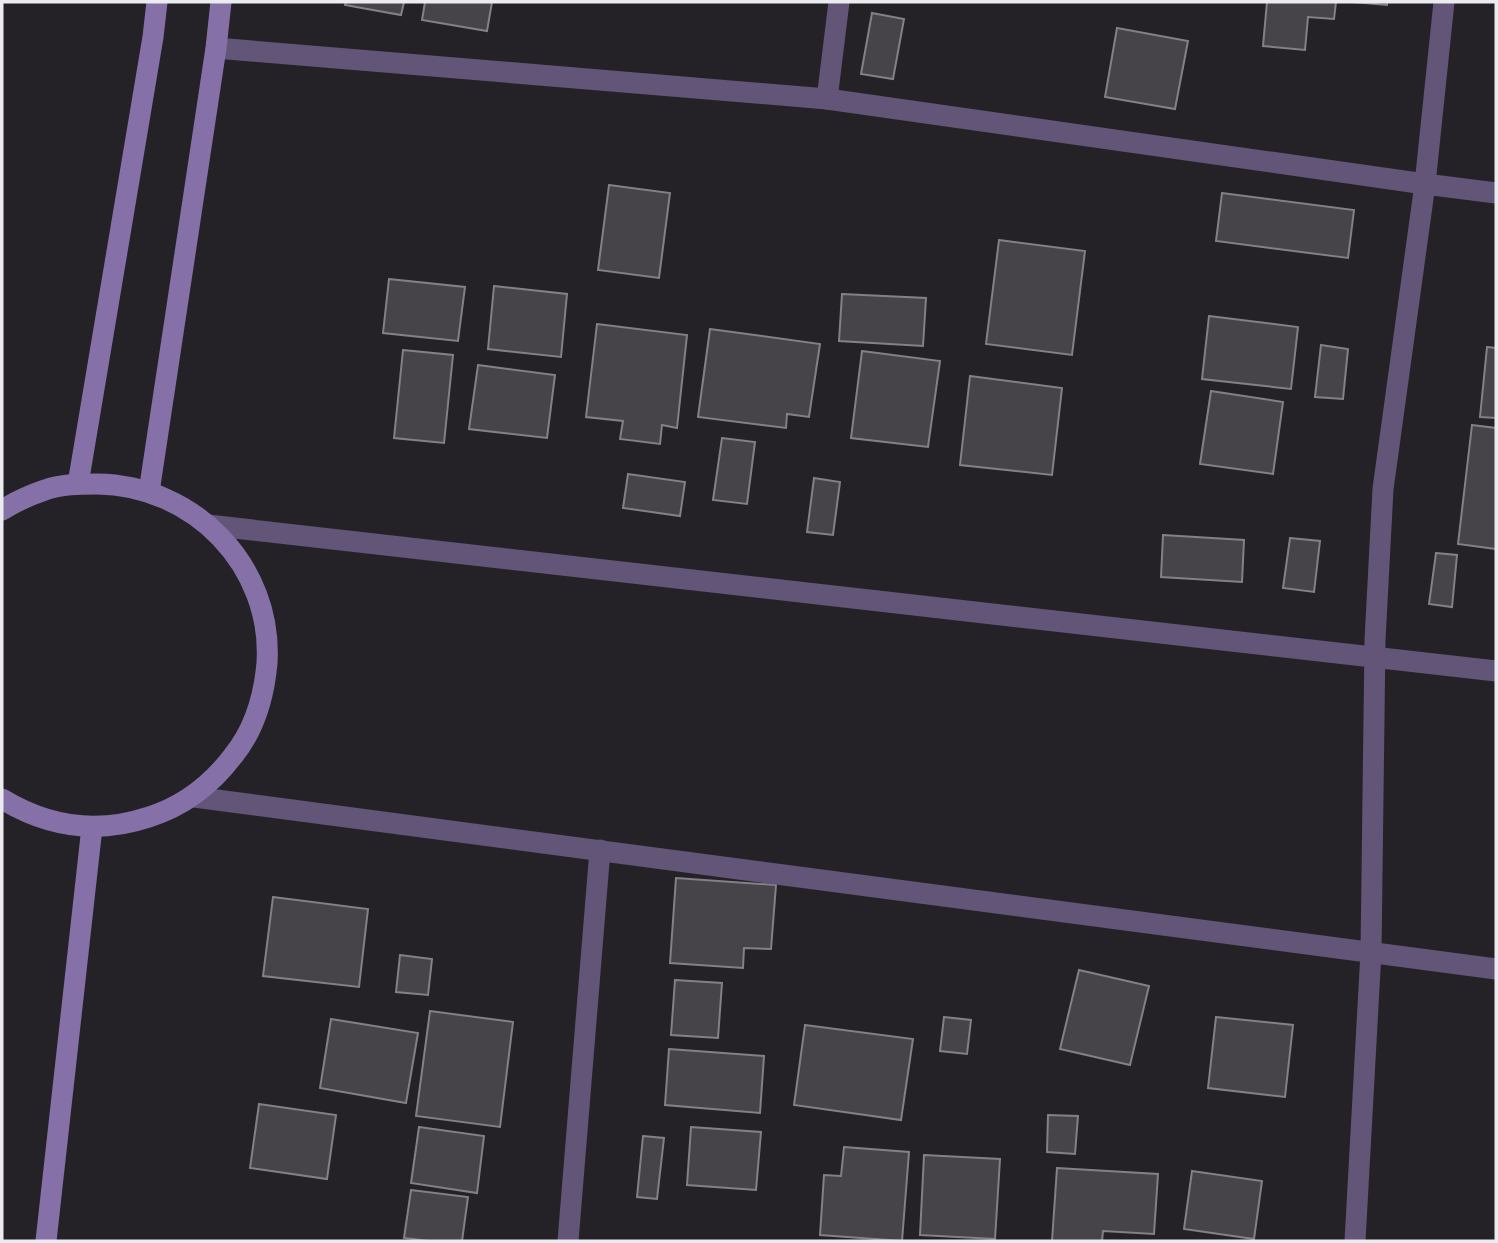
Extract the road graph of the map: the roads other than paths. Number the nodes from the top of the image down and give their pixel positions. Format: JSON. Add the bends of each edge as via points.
{"nodes":[{"id":1,"x":157,"y":2,"type":"edge"},
{"id":2,"x":221,"y":2,"type":"edge"},
{"id":3,"x":839,"y":2,"type":"edge"},
{"id":4,"x":1444,"y":2,"type":"edge"},
{"id":5,"x":216,"y":48,"type":"junction"},
{"id":6,"x":827,"y":99,"type":"junction"},
{"id":7,"x":1425,"y":184,"type":"junction"},
{"id":8,"x":1496,"y":193,"type":"edge"},
{"id":9,"x":78,"y":484,"type":"junction"},
{"id":10,"x":149,"y":492,"type":"junction"},
{"id":11,"x":2,"y":510,"type":"edge"},
{"id":12,"x":208,"y":525,"type":"junction"},
{"id":13,"x":1376,"y":657,"type":"junction"},
{"id":14,"x":1496,"y":671,"type":"edge"},
{"id":15,"x":194,"y":797,"type":"junction"},
{"id":16,"x":2,"y":799,"type":"edge"},
{"id":17,"x":92,"y":827,"type":"junction"},
{"id":18,"x":600,"y":850,"type":"junction"},
{"id":19,"x":1371,"y":953,"type":"junction"},
{"id":20,"x":1496,"y":969,"type":"edge"},
{"id":21,"x":46,"y":1241,"type":"edge"},
{"id":22,"x":568,"y":1241,"type":"edge"},
{"id":23,"x":1355,"y":1241,"type":"edge"}],
"edges":[{"from":1,"to":9,"type":"street"},
{"from":2,"to":5,"type":"street"},
{"from":3,"to":6,"type":"street"},
{"from":4,"to":7,"type":"street"},
{"from":5,"to":6,"type":"street"},
{"from":5,"to":10,"type":"street"},
{"from":6,"to":7,"type":"street"},
{"from":7,"to":8,"type":"street"},
{"from":7,"to":13,"type":"street","via":[[1382,489]]},
{"from":9,"to":10,"type":"street","via":[[114,484]]},
{"from":9,"to":11,"type":"street","via":[[47,489]]},
{"from":10,"to":12,"type":"street","via":[[180,505]]},
{"from":12,"to":13,"type":"street"},
{"from":12,"to":15,"type":"street","via":[[232,550],[250,580],[263,612],[268,647],[257,715],[242,746]]},
{"from":13,"to":14,"type":"street"},
{"from":13,"to":19,"type":"street"},
{"from":15,"to":17,"type":"street","via":[[128,824]]},
{"from":15,"to":18,"type":"street"},
{"from":16,"to":17,"type":"street","via":[[56,822]]},
{"from":17,"to":21,"type":"street"},
{"from":18,"to":19,"type":"street"},
{"from":18,"to":22,"type":"street"},
{"from":19,"to":20,"type":"street"},
{"from":19,"to":23,"type":"street"}]}
